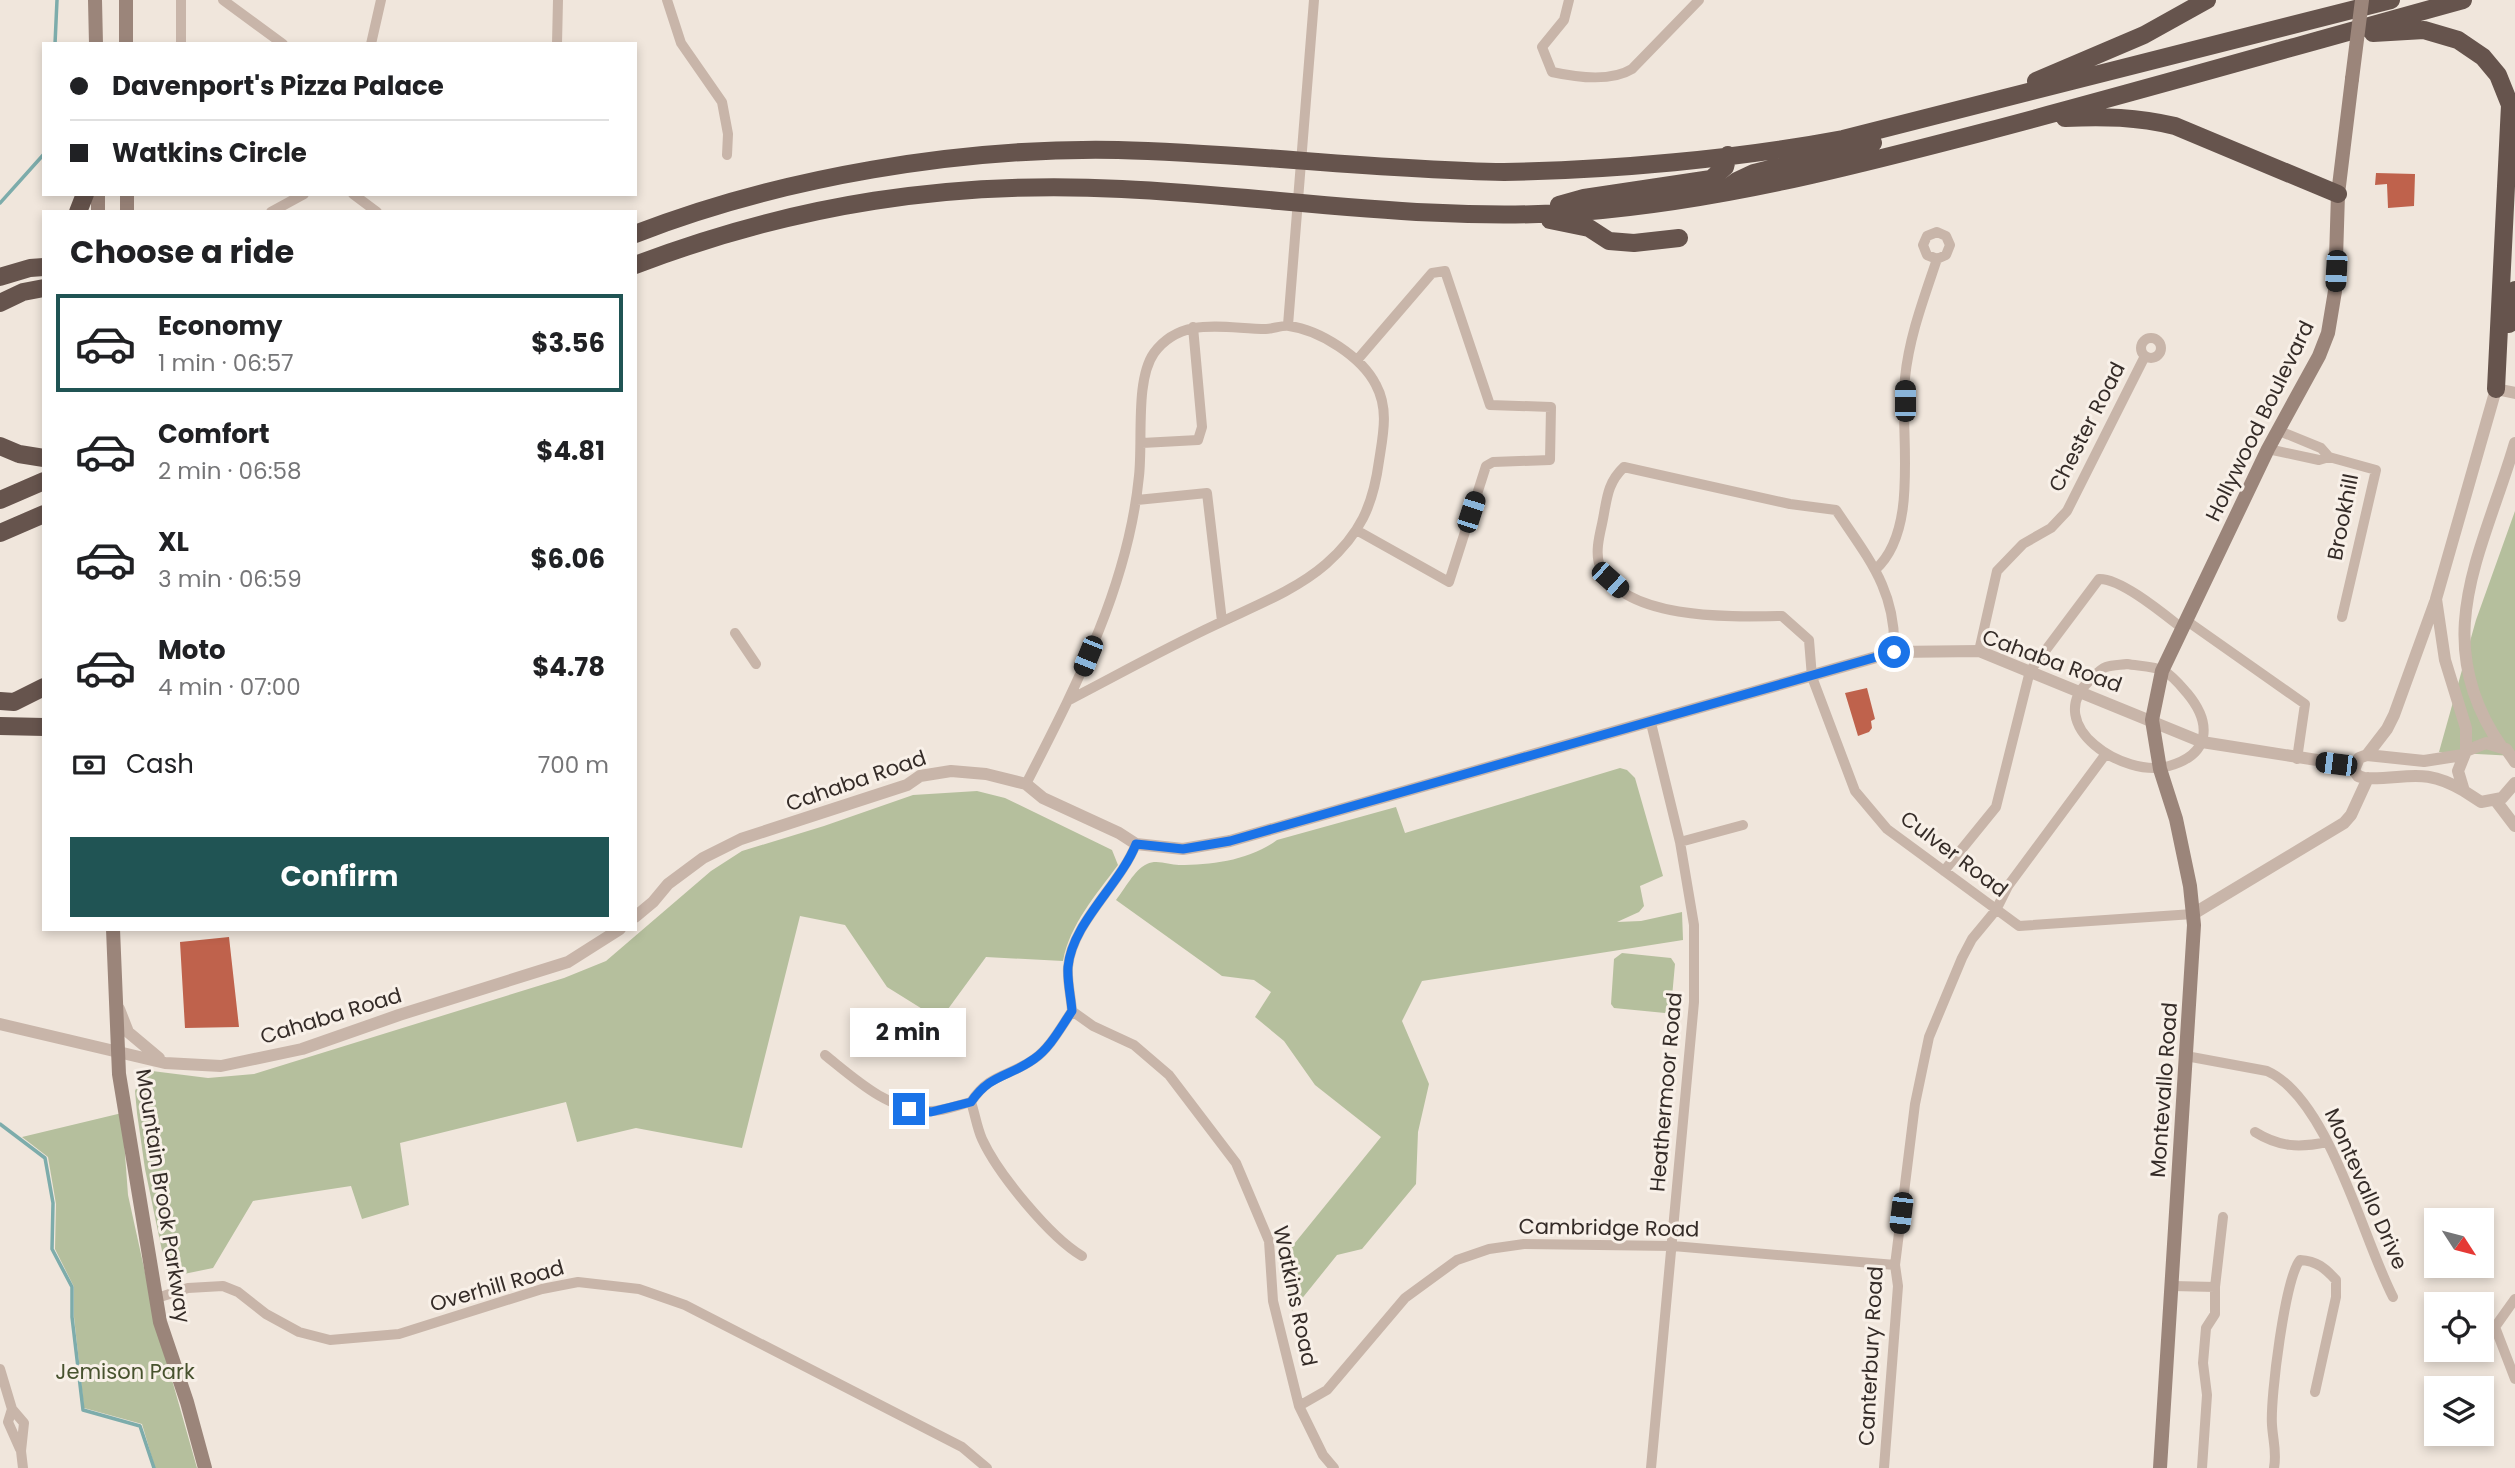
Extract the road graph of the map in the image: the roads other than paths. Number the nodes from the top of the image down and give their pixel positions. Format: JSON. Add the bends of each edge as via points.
{"nodes":[{"id":1,"x":95,"y":0,"type":"edge"},
{"id":2,"x":126,"y":0,"type":"edge"},
{"id":3,"x":181,"y":0,"type":"edge"},
{"id":4,"x":223,"y":0,"type":"edge"},
{"id":5,"x":381,"y":0,"type":"edge"},
{"id":6,"x":558,"y":0,"type":"edge"},
{"id":7,"x":667,"y":0,"type":"edge"},
{"id":8,"x":1314,"y":0,"type":"edge"},
{"id":9,"x":1569,"y":0,"type":"edge"},
{"id":10,"x":1699,"y":0,"type":"edge"},
{"id":11,"x":2207,"y":0,"type":"edge"},
{"id":12,"x":2362,"y":0,"type":"edge"},
{"id":13,"x":2391,"y":0,"type":"edge"},
{"id":14,"x":2463,"y":0,"type":"edge"},
{"id":15,"x":2334,"y":36,"type":"junction"},
{"id":16,"x":96,"y":42,"type":"edge"},
{"id":17,"x":126,"y":42,"type":"edge"},
{"id":18,"x":181,"y":42,"type":"edge"},
{"id":19,"x":280,"y":42,"type":"edge"},
{"id":20,"x":371,"y":42,"type":"edge"},
{"id":21,"x":557,"y":42,"type":"edge"},
{"id":22,"x":1971,"y":107,"type":"junction"},
{"id":23,"x":2030,"y":120,"type":"junction"},
{"id":24,"x":727,"y":155,"type":"dead end"},
{"id":25,"x":1728,"y":155,"type":"junction"},
{"id":26,"x":1302,"y":160,"type":"junction"},
{"id":27,"x":2338,"y":194,"type":"junction"},
{"id":28,"x":1720,"y":195,"type":"junction"},
{"id":29,"x":300,"y":196,"type":"edge"},
{"id":30,"x":356,"y":196,"type":"edge"},
{"id":31,"x":1299,"y":202,"type":"junction"},
{"id":32,"x":275,"y":210,"type":"edge"},
{"id":33,"x":374,"y":210,"type":"edge"},
{"id":34,"x":1526,"y":213,"type":"junction"},
{"id":35,"x":637,"y":233,"type":"edge"},
{"id":36,"x":1679,"y":237,"type":"dead end"},
{"id":37,"x":1937,"y":259,"type":"dead end"},
{"id":38,"x":39,"y":264,"type":"edge"},
{"id":39,"x":637,"y":264,"type":"edge"},
{"id":40,"x":0,"y":277,"type":"edge"},
{"id":41,"x":42,"y":288,"type":"edge"},
{"id":42,"x":2515,"y":289,"type":"edge"},
{"id":43,"x":0,"y":303,"type":"edge"},
{"id":44,"x":1288,"y":325,"type":"junction"},
{"id":45,"x":1193,"y":327,"type":"junction"},
{"id":46,"x":2145,"y":356,"type":"dead end"},
{"id":47,"x":1358,"y":359,"type":"junction"},
{"id":48,"x":2496,"y":389,"type":"junction"},
{"id":49,"x":2515,"y":393,"type":"edge"},
{"id":50,"x":2277,"y":430,"type":"junction"},
{"id":51,"x":1142,"y":443,"type":"junction"},
{"id":52,"x":2515,"y":443,"type":"edge"},
{"id":53,"x":0,"y":446,"type":"edge"},
{"id":54,"x":2268,"y":449,"type":"junction"},
{"id":55,"x":2329,"y":457,"type":"junction"},
{"id":56,"x":42,"y":458,"type":"edge"},
{"id":57,"x":42,"y":482,"type":"edge"},
{"id":58,"x":0,"y":500,"type":"edge"},
{"id":59,"x":1137,"y":500,"type":"junction"},
{"id":60,"x":42,"y":515,"type":"edge"},
{"id":61,"x":1358,"y":531,"type":"junction"},
{"id":62,"x":3,"y":532,"type":"edge"},
{"id":63,"x":1875,"y":570,"type":"junction"},
{"id":64,"x":2436,"y":599,"type":"junction"},
{"id":65,"x":2342,"y":617,"type":"dead end"},
{"id":66,"x":1222,"y":621,"type":"junction"},
{"id":67,"x":2185,"y":625,"type":"junction"},
{"id":68,"x":735,"y":633,"type":"dead end"},
{"id":69,"x":1979,"y":651,"type":"junction"},
{"id":70,"x":1894,"y":652,"type":"junction"},
{"id":71,"x":756,"y":664,"type":"dead end"},
{"id":72,"x":2030,"y":671,"type":"junction"},
{"id":73,"x":2162,"y":671,"type":"junction"},
{"id":74,"x":1812,"y":677,"type":"junction"},
{"id":75,"x":42,"y":688,"type":"edge"},
{"id":76,"x":2080,"y":690,"type":"junction"},
{"id":77,"x":1071,"y":699,"type":"junction"},
{"id":78,"x":7,"y":701,"type":"edge"},
{"id":79,"x":42,"y":702,"type":"edge"},
{"id":80,"x":2152,"y":720,"type":"junction"},
{"id":81,"x":1651,"y":723,"type":"junction"},
{"id":82,"x":0,"y":726,"type":"edge"},
{"id":83,"x":42,"y":727,"type":"edge"},
{"id":84,"x":2202,"y":742,"type":"junction"},
{"id":85,"x":2501,"y":746,"type":"junction"},
{"id":86,"x":2465,"y":753,"type":"junction"},
{"id":87,"x":2367,"y":754,"type":"junction"},
{"id":88,"x":2105,"y":755,"type":"junction"},
{"id":89,"x":2297,"y":759,"type":"junction"},
{"id":90,"x":2515,"y":762,"type":"edge"},
{"id":91,"x":2355,"y":766,"type":"junction"},
{"id":92,"x":2160,"y":769,"type":"junction"},
{"id":93,"x":2368,"y":778,"type":"junction"},
{"id":94,"x":2515,"y":783,"type":"edge"},
{"id":95,"x":1026,"y":784,"type":"junction"},
{"id":96,"x":2463,"y":791,"type":"junction"},
{"id":97,"x":2496,"y":801,"type":"junction"},
{"id":98,"x":1743,"y":825,"type":"dead end"},
{"id":99,"x":2515,"y":826,"type":"edge"},
{"id":100,"x":1680,"y":842,"type":"junction"},
{"id":101,"x":1136,"y":844,"type":"junction"},
{"id":102,"x":1944,"y":871,"type":"junction"},
{"id":103,"x":1996,"y":910,"type":"junction"},
{"id":104,"x":2193,"y":914,"type":"junction"},
{"id":105,"x":637,"y":915,"type":"edge"},
{"id":106,"x":116,"y":931,"type":"edge"},
{"id":107,"x":617,"y":931,"type":"edge"},
{"id":108,"x":117,"y":1006,"type":"junction"},
{"id":109,"x":1072,"y":1011,"type":"junction"},
{"id":110,"x":0,"y":1024,"type":"edge"},
{"id":111,"x":119,"y":1052,"type":"junction"},
{"id":112,"x":825,"y":1055,"type":"dead end"},
{"id":113,"x":2186,"y":1056,"type":"junction"},
{"id":114,"x":165,"y":1063,"type":"junction"},
{"id":115,"x":971,"y":1102,"type":"junction"},
{"id":116,"x":2255,"y":1132,"type":"dead end"},
{"id":117,"x":2327,"y":1142,"type":"junction"},
{"id":118,"x":2223,"y":1217,"type":"dead end"},
{"id":119,"x":1673,"y":1245,"type":"junction"},
{"id":120,"x":1082,"y":1256,"type":"dead end"},
{"id":121,"x":1895,"y":1265,"type":"junction"},
{"id":122,"x":2173,"y":1286,"type":"junction"},
{"id":123,"x":2215,"y":1287,"type":"junction"},
{"id":124,"x":2393,"y":1297,"type":"dead end"},
{"id":125,"x":158,"y":1298,"type":"junction"},
{"id":126,"x":2515,"y":1299,"type":"edge"},
{"id":127,"x":0,"y":1369,"type":"edge"},
{"id":128,"x":2515,"y":1379,"type":"edge"},
{"id":129,"x":2315,"y":1392,"type":"dead end"},
{"id":130,"x":1300,"y":1406,"type":"junction"},
{"id":131,"x":23,"y":1468,"type":"edge"},
{"id":132,"x":205,"y":1468,"type":"edge"},
{"id":133,"x":987,"y":1468,"type":"edge"},
{"id":134,"x":1334,"y":1468,"type":"edge"},
{"id":135,"x":1651,"y":1468,"type":"edge"},
{"id":136,"x":1884,"y":1468,"type":"edge"},
{"id":137,"x":2160,"y":1468,"type":"edge"},
{"id":138,"x":2202,"y":1468,"type":"edge"},
{"id":139,"x":2274,"y":1468,"type":"edge"}],
"edges":[{"from":1,"to":16,"type":"main road"},
{"from":2,"to":17,"type":"main road"},
{"from":3,"to":18,"type":"street"},
{"from":4,"to":19,"type":"street"},
{"from":5,"to":20,"type":"street"},
{"from":6,"to":21,"type":"street"},
{"from":7,"to":24,"type":"street","via":[[681,43],[722,102]]},
{"from":8,"to":26,"type":"street"},
{"from":9,"to":10,"type":"street","via":[[1564,20],[1542,47],[1552,72],[1584,76],[1623,75]]},
{"from":11,"to":22,"type":"highway","via":[[2113,50]]},
{"from":12,"to":27,"type":"main road","name":"Hollywood Boulevard","bridge":true},
{"from":13,"to":22,"type":"highway"},
{"from":14,"to":15,"type":"highway"},
{"from":15,"to":23,"type":"highway"},
{"from":15,"to":48,"type":"highway","via":[[2424,30],[2458,40],[2483,57],[2498,75],[2510,105]]},
{"from":22,"to":25,"type":"highway","via":[[1843,139]]},
{"from":22,"to":28,"type":"highway","via":[[1848,151],[1754,173]]},
{"from":23,"to":27,"type":"highway","via":[[2146,119],[2175,126]]},
{"from":23,"to":28,"type":"highway","via":[[1814,176]]},
{"from":25,"to":26,"type":"highway","via":[[1504,172]]},
{"from":25,"to":34,"type":"highway","via":[[1726,167],[1711,179],[1584,198]]},
{"from":26,"to":31,"type":"street"},
{"from":26,"to":35,"type":"highway","via":[[1117,150],[973,157],[779,189]]},
{"from":27,"to":50,"type":"main road","name":"Hollywood Boulevard","via":[[2335,291],[2328,333]]},
{"from":28,"to":34,"type":"highway","via":[[1629,208]]},
{"from":29,"to":32,"type":"street"},
{"from":30,"to":33,"type":"street"},
{"from":31,"to":34,"type":"highway"},
{"from":31,"to":39,"type":"highway","via":[[1121,189],[977,190],[900,196],[761,223]]},
{"from":31,"to":44,"type":"street"},
{"from":34,"to":36,"type":"highway","via":[[1589,229],[1609,241]]},
{"from":37,"to":63,"type":"street","via":[[1914,326],[1905,379],[1906,466],[1900,521],[1888,559]]},
{"from":38,"to":40,"type":"highway"},
{"from":41,"to":43,"type":"highway"},
{"from":42,"to":48,"type":"highway"},
{"from":44,"to":45,"type":"street","via":[[1268,330]]},
{"from":44,"to":47,"type":"street","via":[[1340,346]]},
{"from":45,"to":51,"type":"street","via":[[1173,335],[1147,364],[1142,383]]},
{"from":45,"to":51,"type":"street","via":[[1202,427],[1198,440]]},
{"from":46,"to":69,"type":"street","name":"Chester Road","via":[[2067,511],[2051,528],[2023,544],[1997,571]]},
{"from":47,"to":61,"type":"street","via":[[1377,386],[1385,419],[1376,486]]},
{"from":47,"to":61,"type":"street","via":[[1432,272],[1445,271],[1490,405],[1551,407],[1550,460],[1486,466],[1449,582]]},
{"from":48,"to":49,"type":"street"},
{"from":48,"to":64,"type":"street"},
{"from":50,"to":54,"type":"main road","name":"Hollywood Boulevard"},
{"from":50,"to":55,"type":"street","name":"Brookhill","via":[[2321,448]]},
{"from":51,"to":59,"type":"street"},
{"from":52,"to":85,"type":"street","via":[[2467,594],[2463,643],[2475,703]]},
{"from":53,"to":56,"type":"highway"},
{"from":54,"to":55,"type":"street","name":"Brookhill","via":[[2319,460]]},
{"from":54,"to":67,"type":"main road","name":"Hollywood Boulevard"},
{"from":55,"to":65,"type":"street","name":"Brookhill","via":[[2376,470]]},
{"from":57,"to":58,"type":"highway"},
{"from":59,"to":66,"type":"street","via":[[1207,494]]},
{"from":59,"to":77,"type":"street","via":[[1123,569]]},
{"from":60,"to":62,"type":"highway"},
{"from":61,"to":66,"type":"street","via":[[1324,566]]},
{"from":63,"to":70,"type":"street","via":[[1889,597]]},
{"from":63,"to":74,"type":"street","name":"Culver Road","via":[[1836,510],[1624,467],[1612,478],[1598,540],[1600,565],[1622,592],[1672,612],[1782,616],[1809,640]]},
{"from":64,"to":86,"type":"street","via":[[2445,660],[2466,728]]},
{"from":64,"to":87,"type":"street","via":[[2394,715]]},
{"from":66,"to":77,"type":"street"},
{"from":67,"to":72,"type":"street","via":[[2102,578]]},
{"from":67,"to":73,"type":"main road","name":"Hollywood Boulevard"},
{"from":67,"to":89,"type":"street","via":[[2305,704]]},
{"from":68,"to":71,"type":"street"},
{"from":69,"to":70,"type":"street","name":"Cahaba Road"},
{"from":69,"to":72,"type":"street","name":"Cahaba Road"},
{"from":70,"to":74,"type":"street","name":"Cahaba Road"},
{"from":72,"to":76,"type":"street","name":"Cahaba Road"},
{"from":72,"to":102,"type":"street","via":[[1996,807]]},
{"from":73,"to":76,"type":"street","via":[[2127,664],[2104,667]]},
{"from":73,"to":80,"type":"main road","name":"Hollywood Boulevard"},
{"from":73,"to":84,"type":"street","via":[[2177,681],[2200,709],[2205,725]]},
{"from":74,"to":81,"type":"street","name":"Cahaba Road"},
{"from":74,"to":102,"type":"street","name":"Culver Road","via":[[1855,791],[1887,829]]},
{"from":75,"to":78,"type":"highway"},
{"from":76,"to":80,"type":"street","name":"Cahaba Road"},
{"from":76,"to":88,"type":"street","via":[[2076,708],[2081,729]]},
{"from":77,"to":95,"type":"street"},
{"from":78,"to":79,"type":"highway"},
{"from":80,"to":84,"type":"street","name":"Cahaba Road"},
{"from":80,"to":92,"type":"main road","name":"Montevallo Road"},
{"from":81,"to":100,"type":"street","name":"Heathermoor Road"},
{"from":81,"to":101,"type":"street","name":"Cahaba Road","via":[[1230,841],[1183,849]]},
{"from":82,"to":83,"type":"highway"},
{"from":84,"to":89,"type":"street","name":"Cahaba Road"},
{"from":84,"to":92,"type":"street","via":[[2182,762]]},
{"from":85,"to":86,"type":"street","via":[[2486,743]]},
{"from":85,"to":90,"type":"street"},
{"from":86,"to":87,"type":"street","via":[[2424,761]]},
{"from":86,"to":96,"type":"street","via":[[2458,771]]},
{"from":87,"to":91,"type":"street"},
{"from":88,"to":92,"type":"street"},
{"from":88,"to":103,"type":"street","name":"Canterbury Road","via":[[2008,886]]},
{"from":89,"to":91,"type":"street","name":"Cahaba Road"},
{"from":91,"to":93,"type":"street","via":[[2358,776]]},
{"from":92,"to":104,"type":"main road","name":"Montevallo Road","via":[[2179,833]]},
{"from":93,"to":96,"type":"street","via":[[2438,777]]},
{"from":93,"to":104,"type":"street","name":"Culver Road","via":[[2344,823]]},
{"from":94,"to":97,"type":"street"},
{"from":95,"to":101,"type":"street","name":"Cahaba Road","via":[[1043,798]]},
{"from":95,"to":105,"type":"street","name":"Cahaba Road","via":[[951,771],[919,776],[907,785],[741,839],[703,858]]},
{"from":96,"to":97,"type":"street","via":[[2482,802]]},
{"from":97,"to":99,"type":"street"},
{"from":98,"to":100,"type":"street"},
{"from":100,"to":119,"type":"street","name":"Heathermoor Road","via":[[1694,925],[1694,1002]]},
{"from":101,"to":109,"type":"street","via":[[1130,860],[1079,933],[1068,967]]},
{"from":102,"to":103,"type":"street","name":"Culver Road"},
{"from":103,"to":104,"type":"street","name":"Culver Road","via":[[2018,926]]},
{"from":103,"to":121,"type":"street","name":"Canterbury Road","via":[[1972,939],[1929,1037],[1915,1104]]},
{"from":104,"to":113,"type":"main road","name":"Montevallo Road"},
{"from":106,"to":108,"type":"main road","name":"Mountain Brook Parkway"},
{"from":107,"to":114,"type":"street","name":"Cahaba Road","via":[[568,962],[302,1049],[222,1066]]},
{"from":108,"to":111,"type":"main road","name":"Mountain Brook Parkway"},
{"from":108,"to":114,"type":"street","via":[[128,1032]]},
{"from":109,"to":115,"type":"street","via":[[1039,1055],[982,1085]]},
{"from":109,"to":130,"type":"street","name":"Watkins Road","via":[[1093,1027],[1134,1045],[1170,1075],[1236,1163],[1269,1241],[1273,1301]]},
{"from":110,"to":111,"type":"street","name":"Cahaba Road"},
{"from":111,"to":114,"type":"street","name":"Cahaba Road"},
{"from":111,"to":125,"type":"main road","name":"Mountain Brook Parkway"},
{"from":112,"to":115,"type":"street","via":[[871,1091],[909,1109],[931,1112]]},
{"from":113,"to":117,"type":"street","name":"Montevallo Drive","via":[[2280,1077],[2309,1109]]},
{"from":113,"to":122,"type":"main road","name":"Montevallo Road"},
{"from":115,"to":120,"type":"street","via":[[982,1139],[1007,1179],[1065,1245]]},
{"from":116,"to":117,"type":"street","via":[[2284,1145]]},
{"from":117,"to":124,"type":"street","name":"Montevallo Drive"},
{"from":118,"to":123,"type":"street"},
{"from":119,"to":121,"type":"street","name":"Cambridge Road"},
{"from":119,"to":130,"type":"street","name":"Cambridge Road","via":[[1524,1244],[1457,1260],[1405,1298],[1327,1390]]},
{"from":119,"to":135,"type":"street","name":"Heathermoor Road"},
{"from":121,"to":136,"type":"street","name":"Canterbury Road","via":[[1898,1286]]},
{"from":122,"to":123,"type":"street"},
{"from":122,"to":137,"type":"main road","name":"Montevallo Road"},
{"from":123,"to":138,"type":"street","via":[[2215,1314],[2206,1328],[2203,1363],[2207,1395]]},
{"from":125,"to":132,"type":"main road","name":"Mountain Brook Parkway","via":[[160,1322]]},
{"from":125,"to":133,"type":"street","name":"Overhill Road","via":[[188,1288],[223,1286],[299,1332],[330,1340],[399,1334],[578,1282],[639,1289],[685,1305],[962,1447]]},
{"from":126,"to":128,"type":"street","via":[[2495,1327]]},
{"from":127,"to":131,"type":"street","via":[[12,1409],[24,1423]]},
{"from":129,"to":139,"type":"street","via":[[2336,1280],[2325,1267],[2300,1259],[2286,1304],[2275,1382]]},
{"from":130,"to":134,"type":"street","name":"Watkins Road"}]}
